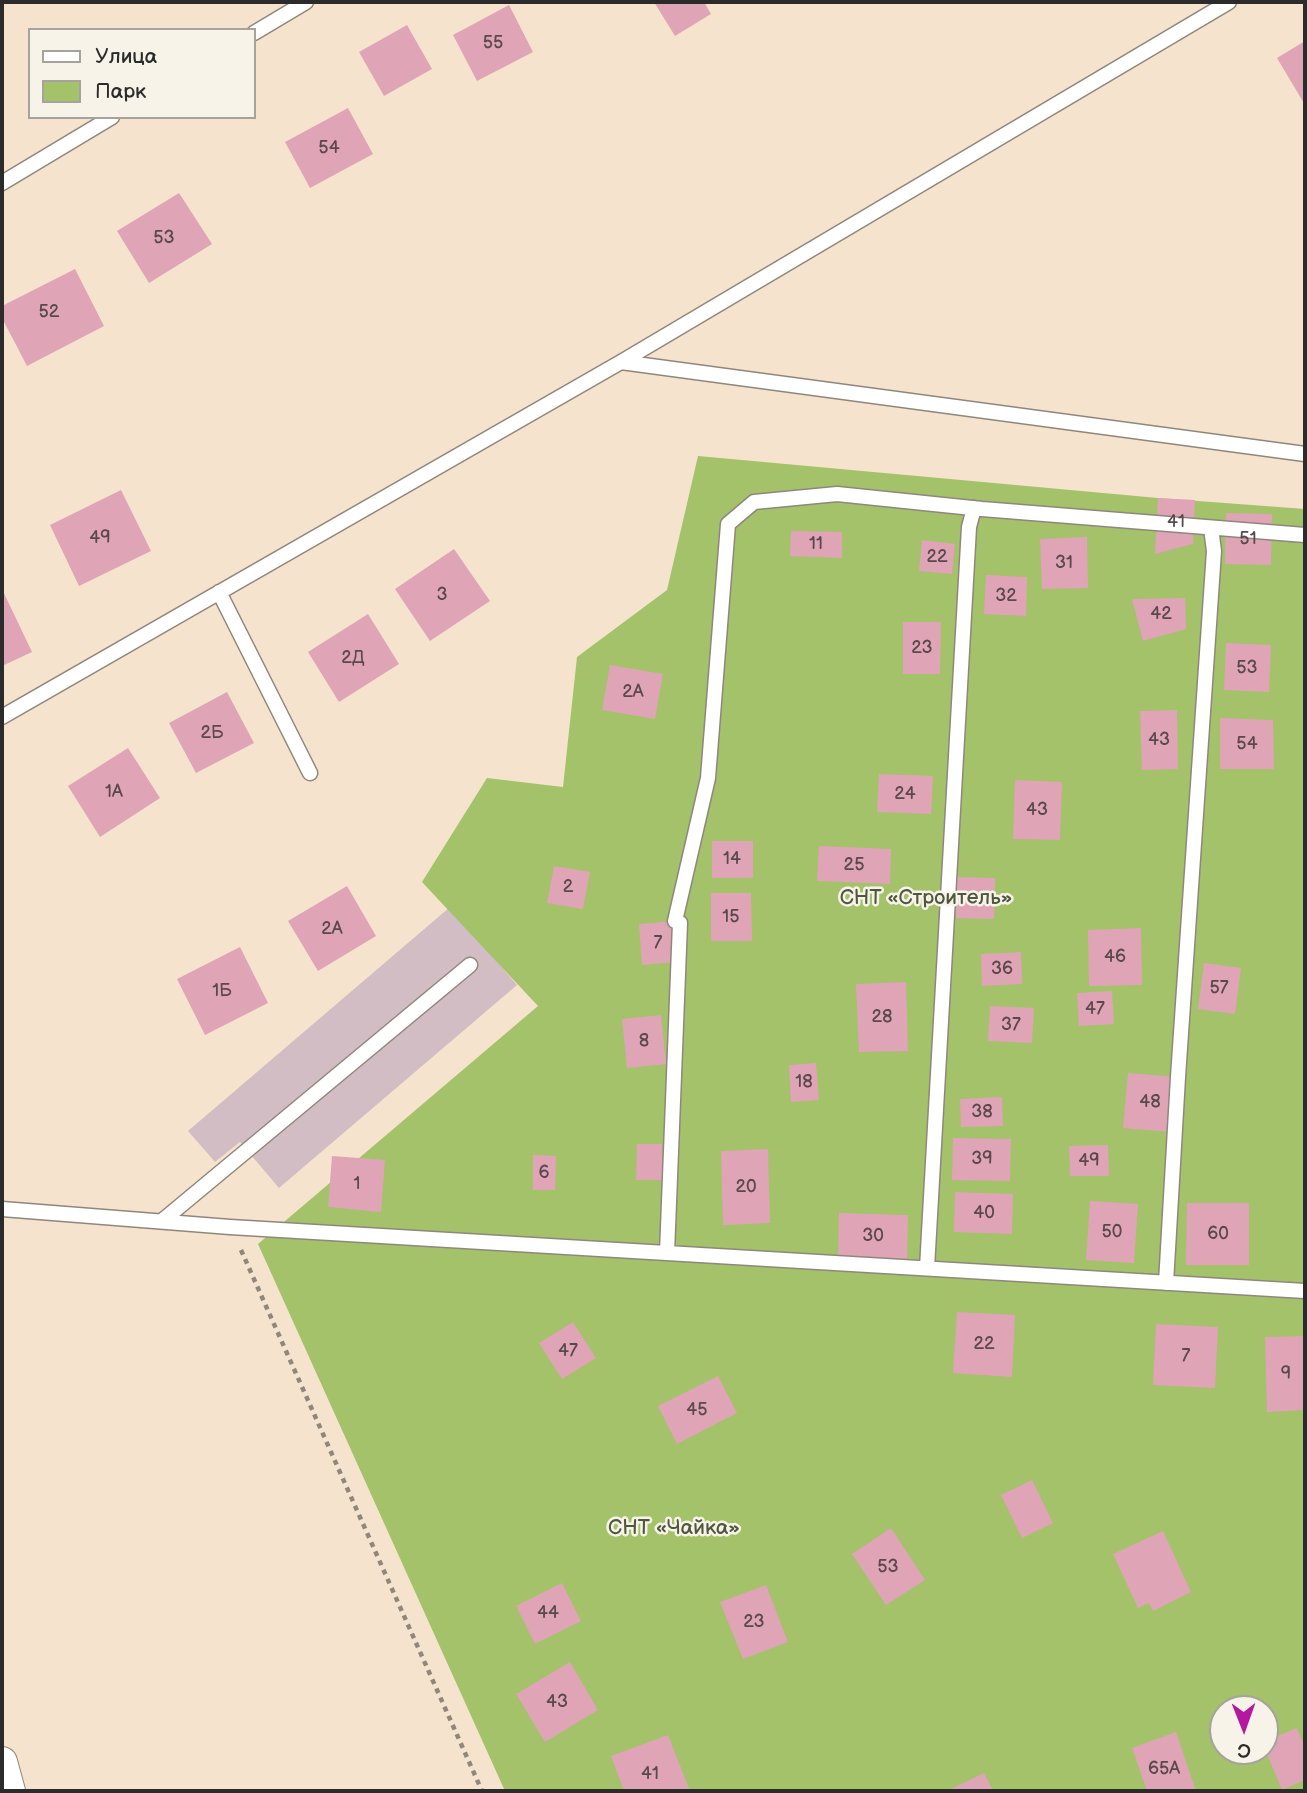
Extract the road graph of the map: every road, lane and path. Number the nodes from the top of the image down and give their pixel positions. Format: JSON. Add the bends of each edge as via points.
{"nodes":[{"id":1,"x":306,"y":2,"type":"edge"},
{"id":2,"x":1229,"y":2,"type":"edge"},
{"id":3,"x":256,"y":32,"type":"edge"},
{"id":4,"x":109,"y":119,"type":"edge"},
{"id":5,"x":2,"y":183,"type":"edge"},
{"id":6,"x":621,"y":362,"type":"junction"},
{"id":7,"x":1305,"y":454,"type":"edge"},
{"id":8,"x":974,"y":508,"type":"junction"},
{"id":9,"x":1211,"y":528,"type":"junction"},
{"id":10,"x":1305,"y":536,"type":"edge"},
{"id":11,"x":219,"y":592,"type":"junction"},
{"id":12,"x":2,"y":717,"type":"edge"},
{"id":13,"x":310,"y":773,"type":"dead end"},
{"id":14,"x":470,"y":965,"type":"dead end"},
{"id":15,"x":2,"y":1209,"type":"edge"},
{"id":16,"x":162,"y":1222,"type":"junction"},
{"id":17,"x":230,"y":1227,"type":"junction"},
{"id":18,"x":667,"y":1253,"type":"junction"},
{"id":19,"x":927,"y":1268,"type":"junction"},
{"id":20,"x":1166,"y":1283,"type":"junction"},
{"id":21,"x":1305,"y":1291,"type":"edge"},
{"id":22,"x":2,"y":1762,"type":"edge"},
{"id":23,"x":10,"y":1791,"type":"edge"},
{"id":24,"x":482,"y":1791,"type":"edge"}],
"edges":[{"from":1,"to":3,"type":"lane"},
{"from":2,"to":6,"type":"lane"},
{"from":4,"to":5,"type":"lane"},
{"from":6,"to":7,"type":"lane"},
{"from":6,"to":11,"type":"lane"},
{"from":8,"to":9,"type":"lane"},
{"from":8,"to":18,"type":"lane","via":[[837,494],[754,502],[728,524],[708,778],[675,921],[680,922]]},
{"from":8,"to":19,"type":"lane","via":[[969,527]]},
{"from":9,"to":10,"type":"lane"},
{"from":9,"to":20,"type":"lane","via":[[1214,551]]},
{"from":11,"to":12,"type":"lane"},
{"from":11,"to":13,"type":"lane"},
{"from":14,"to":16,"type":"lane"},
{"from":15,"to":16,"type":"lane"},
{"from":16,"to":17,"type":"lane"},
{"from":17,"to":18,"type":"lane"},
{"from":17,"to":24,"type":"path"},
{"from":18,"to":19,"type":"lane"},
{"from":19,"to":20,"type":"lane"},
{"from":20,"to":21,"type":"lane"},
{"from":22,"to":23,"type":"street"}]}
